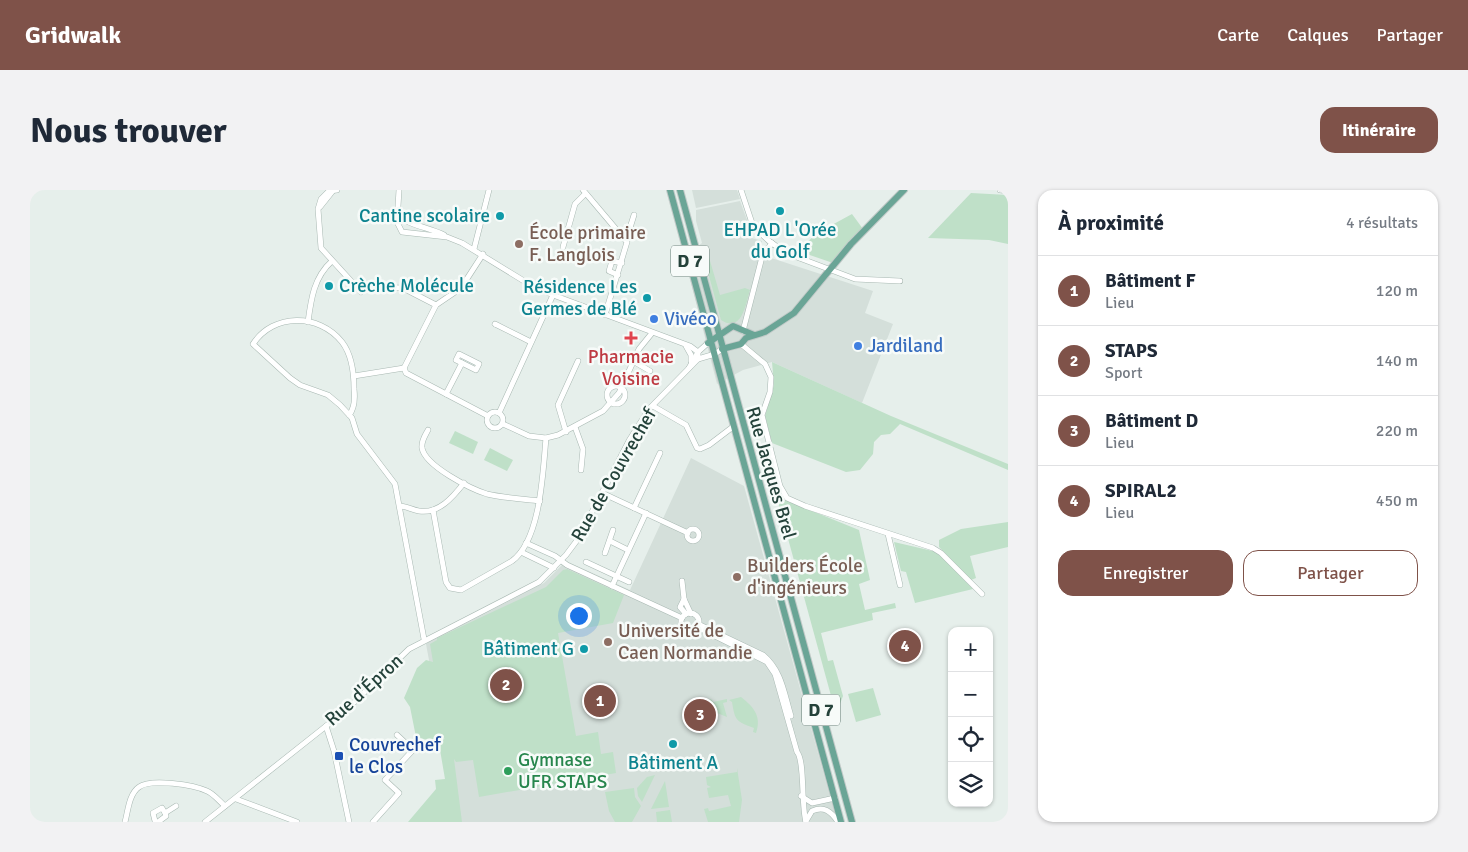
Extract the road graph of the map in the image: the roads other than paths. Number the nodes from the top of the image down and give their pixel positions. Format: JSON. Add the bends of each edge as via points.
{"nodes":[{"id":1,"x":334,"y":190,"type":"edge"},
{"id":2,"x":392,"y":190,"type":"edge"},
{"id":3,"x":399,"y":190,"type":"edge"},
{"id":4,"x":489,"y":190,"type":"edge"},
{"id":5,"x":670,"y":190,"type":"edge"},
{"id":6,"x":680,"y":190,"type":"edge"},
{"id":7,"x":741,"y":190,"type":"edge"},
{"id":8,"x":904,"y":190,"type":"edge"},
{"id":9,"x":1000,"y":190,"type":"edge"},
{"id":10,"x":1008,"y":190,"type":"edge"},
{"id":11,"x":584,"y":192,"type":"edge"},
{"id":12,"x":397,"y":214,"type":"junction"},
{"id":13,"x":634,"y":215,"type":"dead end"},
{"id":14,"x":404,"y":221,"type":"junction"},
{"id":15,"x":398,"y":228,"type":"junction"},
{"id":16,"x":624,"y":236,"type":"junction"},
{"id":17,"x":447,"y":237,"type":"junction"},
{"id":18,"x":772,"y":243,"type":"junction"},
{"id":19,"x":563,"y":248,"type":"dead end"},
{"id":20,"x":474,"y":249,"type":"junction"},
{"id":21,"x":483,"y":254,"type":"junction"},
{"id":22,"x":332,"y":261,"type":"junction"},
{"id":23,"x":622,"y":263,"type":"junction"},
{"id":24,"x":829,"y":270,"type":"junction"},
{"id":25,"x":618,"y":275,"type":"junction"},
{"id":26,"x":900,"y":281,"type":"dead end"},
{"id":27,"x":373,"y":287,"type":"dead end"},
{"id":28,"x":361,"y":292,"type":"dead end"},
{"id":29,"x":553,"y":295,"type":"junction"},
{"id":30,"x":436,"y":305,"type":"junction"},
{"id":31,"x":605,"y":315,"type":"junction"},
{"id":32,"x":745,"y":318,"type":"junction"},
{"id":33,"x":308,"y":322,"type":"junction"},
{"id":34,"x":495,"y":324,"type":"dead end"},
{"id":35,"x":716,"y":325,"type":"junction"},
{"id":36,"x":731,"y":327,"type":"junction"},
{"id":37,"x":743,"y":331,"type":"junction"},
{"id":38,"x":652,"y":333,"type":"junction"},
{"id":39,"x":754,"y":335,"type":"junction"},
{"id":40,"x":719,"y":336,"type":"junction"},
{"id":41,"x":531,"y":342,"type":"junction"},
{"id":42,"x":742,"y":342,"type":"junction"},
{"id":43,"x":711,"y":343,"type":"junction"},
{"id":44,"x":686,"y":346,"type":"junction"},
{"id":45,"x":722,"y":349,"type":"junction"},
{"id":46,"x":698,"y":352,"type":"junction"},
{"id":47,"x":715,"y":354,"type":"junction"},
{"id":48,"x":698,"y":359,"type":"junction"},
{"id":49,"x":578,"y":361,"type":"dead end"},
{"id":50,"x":633,"y":361,"type":"junction"},
{"id":51,"x":691,"y":361,"type":"junction"},
{"id":52,"x":462,"y":363,"type":"dead end"},
{"id":53,"x":404,"y":368,"type":"junction"},
{"id":54,"x":689,"y":368,"type":"junction"},
{"id":55,"x":650,"y":371,"type":"dead end"},
{"id":56,"x":354,"y":376,"type":"junction"},
{"id":57,"x":621,"y":388,"type":"junction"},
{"id":58,"x":446,"y":394,"type":"junction"},
{"id":59,"x":612,"y":402,"type":"junction"},
{"id":60,"x":653,"y":406,"type":"junction"},
{"id":61,"x":499,"y":412,"type":"junction"},
{"id":62,"x":349,"y":415,"type":"junction"},
{"id":63,"x":488,"y":416,"type":"junction"},
{"id":64,"x":503,"y":424,"type":"junction"},
{"id":65,"x":732,"y":426,"type":"junction"},
{"id":66,"x":575,"y":427,"type":"junction"},
{"id":67,"x":428,"y":430,"type":"dead end"},
{"id":68,"x":566,"y":432,"type":"junction"},
{"id":69,"x":546,"y":438,"type":"junction"},
{"id":70,"x":660,"y":453,"type":"dead end"},
{"id":71,"x":582,"y":470,"type":"dead end"},
{"id":72,"x":464,"y":483,"type":"junction"},
{"id":73,"x":602,"y":493,"type":"junction"},
{"id":74,"x":540,"y":501,"type":"junction"},
{"id":75,"x":400,"y":506,"type":"junction"},
{"id":76,"x":634,"y":508,"type":"junction"},
{"id":77,"x":433,"y":510,"type":"junction"},
{"id":78,"x":646,"y":513,"type":"junction"},
{"id":79,"x":613,"y":530,"type":"dead end"},
{"id":80,"x":688,"y":533,"type":"dead end"},
{"id":81,"x":888,"y":534,"type":"junction"},
{"id":82,"x":610,"y":541,"type":"junction"},
{"id":83,"x":526,"y":542,"type":"junction"},
{"id":84,"x":628,"y":550,"type":"junction"},
{"id":85,"x":521,"y":552,"type":"junction"},
{"id":86,"x":605,"y":553,"type":"dead end"},
{"id":87,"x":562,"y":560,"type":"junction"},
{"id":88,"x":586,"y":562,"type":"dead end"},
{"id":89,"x":554,"y":568,"type":"junction"},
{"id":90,"x":616,"y":576,"type":"junction"},
{"id":91,"x":682,"y":581,"type":"dead end"},
{"id":92,"x":539,"y":582,"type":"joint"},
{"id":93,"x":629,"y":582,"type":"dead end"},
{"id":94,"x":900,"y":585,"type":"dead end"},
{"id":95,"x":612,"y":586,"type":"junction"},
{"id":96,"x":982,"y":594,"type":"dead end"},
{"id":97,"x":684,"y":599,"type":"junction"},
{"id":98,"x":686,"y":616,"type":"junction"},
{"id":99,"x":697,"y":626,"type":"junction"},
{"id":100,"x":424,"y":639,"type":"junction"},
{"id":101,"x":326,"y":726,"type":"junction"},
{"id":102,"x":397,"y":735,"type":"dead end"},
{"id":103,"x":801,"y":796,"type":"junction"},
{"id":104,"x":835,"y":798,"type":"junction"},
{"id":105,"x":236,"y":799,"type":"junction"},
{"id":106,"x":176,"y":806,"type":"dead end"},
{"id":107,"x":225,"y":806,"type":"junction"},
{"id":108,"x":164,"y":813,"type":"junction"},
{"id":109,"x":850,"y":814,"type":"junction"},
{"id":110,"x":125,"y":822,"type":"edge"},
{"id":111,"x":156,"y":822,"type":"edge"},
{"id":112,"x":205,"y":822,"type":"edge"},
{"id":113,"x":297,"y":822,"type":"edge"},
{"id":114,"x":349,"y":822,"type":"edge"},
{"id":115,"x":373,"y":822,"type":"edge"},
{"id":116,"x":806,"y":822,"type":"edge"},
{"id":117,"x":840,"y":822,"type":"edge"},
{"id":118,"x":852,"y":822,"type":"edge"}],
"edges":[{"from":1,"to":22,"type":"street","via":[[318,209],[320,245]]},
{"from":2,"to":3,"type":"street"},
{"from":3,"to":12,"type":"street"},
{"from":4,"to":20,"type":"street"},
{"from":5,"to":43,"type":"main road","name":"Rue Jacques Brel","number":"D 7"},
{"from":6,"to":35,"type":"main road","name":"Rue Jacques Brel","number":"D 7"},
{"from":7,"to":18,"type":"street","via":[[752,223]]},
{"from":8,"to":24,"type":"main road"},
{"from":9,"to":10,"type":"street"},
{"from":11,"to":16,"type":"street"},
{"from":11,"to":19,"type":"street","via":[[575,204]]},
{"from":12,"to":14,"type":"street"},
{"from":12,"to":15,"type":"street"},
{"from":13,"to":16,"type":"street"},
{"from":14,"to":15,"type":"street"},
{"from":14,"to":17,"type":"street","via":[[430,228]]},
{"from":15,"to":17,"type":"street","via":[[407,234]]},
{"from":16,"to":23,"type":"street","via":[[627,245]]},
{"from":17,"to":20,"type":"street"},
{"from":18,"to":24,"type":"street","via":[[796,258]]},
{"from":18,"to":32,"type":"street","via":[[762,257]]},
{"from":20,"to":21,"type":"street"},
{"from":21,"to":29,"type":"street","via":[[524,281]]},
{"from":21,"to":30,"type":"street","via":[[461,288]]},
{"from":22,"to":28,"type":"street"},
{"from":22,"to":33,"type":"street","via":[[313,290]]},
{"from":23,"to":25,"type":"street"},
{"from":23,"to":25,"type":"street","via":[[612,261],[609,271]]},
{"from":24,"to":26,"type":"street","via":[[867,281]]},
{"from":24,"to":39,"type":"main road","via":[[794,313]]},
{"from":25,"to":31,"type":"street"},
{"from":27,"to":30,"type":"street","via":[[403,288]]},
{"from":29,"to":31,"type":"street"},
{"from":29,"to":41,"type":"street"},
{"from":30,"to":53,"type":"street"},
{"from":31,"to":38,"type":"street"},
{"from":32,"to":36,"type":"street"},
{"from":32,"to":37,"type":"street"},
{"from":33,"to":56,"type":"street","via":[[329,329],[342,342]]},
{"from":33,"to":62,"type":"street","via":[[288,320],[272,324],[253,344],[290,378],[328,395]]},
{"from":34,"to":41,"type":"street"},
{"from":35,"to":36,"type":"main road"},
{"from":35,"to":40,"type":"main road","name":"Rue Jacques Brel","number":"D 7"},
{"from":36,"to":37,"type":"main road"},
{"from":36,"to":40,"type":"main road"},
{"from":37,"to":39,"type":"main road"},
{"from":37,"to":42,"type":"main road"},
{"from":38,"to":44,"type":"street"},
{"from":38,"to":50,"type":"street"},
{"from":39,"to":42,"type":"main road"},
{"from":40,"to":43,"type":"main road"},
{"from":40,"to":45,"type":"main road","name":"Rue Jacques Brel","number":"D 7"},
{"from":41,"to":61,"type":"street"},
{"from":42,"to":45,"type":"main road"},
{"from":42,"to":81,"type":"street","via":[[765,364],[771,377],[762,415],[780,486],[787,498]]},
{"from":43,"to":45,"type":"main road"},
{"from":43,"to":46,"type":"street","name":"Rue de Couvrechef"},
{"from":43,"to":47,"type":"main road","name":"Rue Jacques Brel","number":"D 7"},
{"from":44,"to":46,"type":"street"},
{"from":44,"to":51,"type":"street"},
{"from":45,"to":47,"type":"street","name":"Rue de Couvrechef"},
{"from":45,"to":109,"type":"main road","name":"Rue Jacques Brel","number":"D 7"},
{"from":46,"to":48,"type":"street"},
{"from":46,"to":51,"type":"street","name":"Rue de Couvrechef"},
{"from":47,"to":48,"type":"street","name":"Rue de Couvrechef"},
{"from":47,"to":65,"type":"main road","name":"Rue Jacques Brel","number":"D 7"},
{"from":48,"to":54,"type":"street","name":"Rue de Couvrechef"},
{"from":49,"to":68,"type":"street","via":[[558,405]]},
{"from":50,"to":55,"type":"street"},
{"from":50,"to":57,"type":"street"},
{"from":51,"to":54,"type":"street","name":"Rue de Couvrechef"},
{"from":52,"to":58,"type":"street"},
{"from":53,"to":56,"type":"street"},
{"from":53,"to":58,"type":"street","via":[[406,373]]},
{"from":54,"to":60,"type":"street","name":"Rue de Couvrechef"},
{"from":56,"to":62,"type":"street","via":[[354,401]]},
{"from":57,"to":59,"type":"street","via":[[609,390]]},
{"from":57,"to":59,"type":"street","via":[[625,392],[624,398],[618,404]]},
{"from":58,"to":63,"type":"street"},
{"from":59,"to":66,"type":"street"},
{"from":60,"to":65,"type":"street","via":[[686,425],[700,449]]},
{"from":60,"to":73,"type":"street","name":"Rue de Couvrechef","via":[[634,432]]},
{"from":61,"to":63,"type":"street"},
{"from":61,"to":64,"type":"street"},
{"from":62,"to":75,"type":"street","via":[[357,434],[394,484]]},
{"from":63,"to":64,"type":"street","via":[[487,424],[491,428]]},
{"from":64,"to":69,"type":"street","via":[[529,436]]},
{"from":65,"to":104,"type":"main road","name":"Rue Jacques Brel","number":"D 7"},
{"from":66,"to":68,"type":"street"},
{"from":66,"to":71,"type":"street","via":[[583,449]]},
{"from":67,"to":72,"type":"street","via":[[422,445],[426,458]]},
{"from":68,"to":69,"type":"street"},
{"from":69,"to":74,"type":"street"},
{"from":70,"to":76,"type":"street"},
{"from":72,"to":74,"type":"street","via":[[489,494]]},
{"from":72,"to":77,"type":"street","via":[[445,504]]},
{"from":73,"to":76,"type":"street"},
{"from":73,"to":87,"type":"street","name":"Rue de Couvrechef"},
{"from":74,"to":83,"type":"street"},
{"from":75,"to":77,"type":"street","via":[[419,511]]},
{"from":75,"to":100,"type":"street"},
{"from":76,"to":78,"type":"street"},
{"from":77,"to":85,"type":"street","via":[[446,582],[453,590],[461,590],[474,583],[512,561]]},
{"from":78,"to":80,"type":"street"},
{"from":78,"to":84,"type":"street"},
{"from":79,"to":82,"type":"street"},
{"from":81,"to":94,"type":"street"},
{"from":81,"to":96,"type":"street","via":[[941,553]]},
{"from":82,"to":84,"type":"street"},
{"from":82,"to":86,"type":"street"},
{"from":83,"to":85,"type":"street"},
{"from":83,"to":87,"type":"street"},
{"from":84,"to":90,"type":"street"},
{"from":85,"to":89,"type":"street"},
{"from":87,"to":89,"type":"street","name":"Rue de Couvrechef"},
{"from":87,"to":95,"type":"street"},
{"from":88,"to":90,"type":"street"},
{"from":89,"to":92,"type":"street","name":"Rue de Couvrechef"},
{"from":90,"to":93,"type":"street"},
{"from":90,"to":95,"type":"street"},
{"from":91,"to":97,"type":"street"},
{"from":92,"to":100,"type":"street","name":"Rue d'Épron"},
{"from":95,"to":98,"type":"street"},
{"from":97,"to":98,"type":"street"},
{"from":97,"to":98,"type":"street","via":[[680,607]]},
{"from":98,"to":99,"type":"street","via":[[696,617]]},
{"from":98,"to":99,"type":"street","via":[[681,624],[685,630],[690,631]]},
{"from":99,"to":103,"type":"street","via":[[767,662],[775,674],[799,754]]},
{"from":100,"to":101,"type":"street","name":"Rue d'Épron"},
{"from":101,"to":105,"type":"street","name":"Rue d'Épron"},
{"from":101,"to":114,"type":"street"},
{"from":102,"to":115,"type":"street","via":[[413,750],[385,780],[399,793]]},
{"from":103,"to":104,"type":"street","via":[[812,803]]},
{"from":103,"to":116,"type":"street"},
{"from":104,"to":109,"type":"main road"},
{"from":104,"to":117,"type":"main road","name":"Rue Jacques Brel","number":"D 7"},
{"from":105,"to":107,"type":"street","name":"Rue d'Épron"},
{"from":105,"to":113,"type":"street"},
{"from":106,"to":108,"type":"street"},
{"from":107,"to":110,"type":"street","via":[[212,793],[202,789],[147,783],[134,793]]},
{"from":107,"to":112,"type":"street","name":"Rue d'Épron"},
{"from":108,"to":111,"type":"street","via":[[166,816]]},
{"from":108,"to":111,"type":"street","via":[[162,808],[153,814]]},
{"from":109,"to":118,"type":"main road","name":"Rue Jacques Brel","number":"D 7"},
{"from":116,"to":117,"type":"street","via":[[810,812],[820,808],[830,811]]}]}
